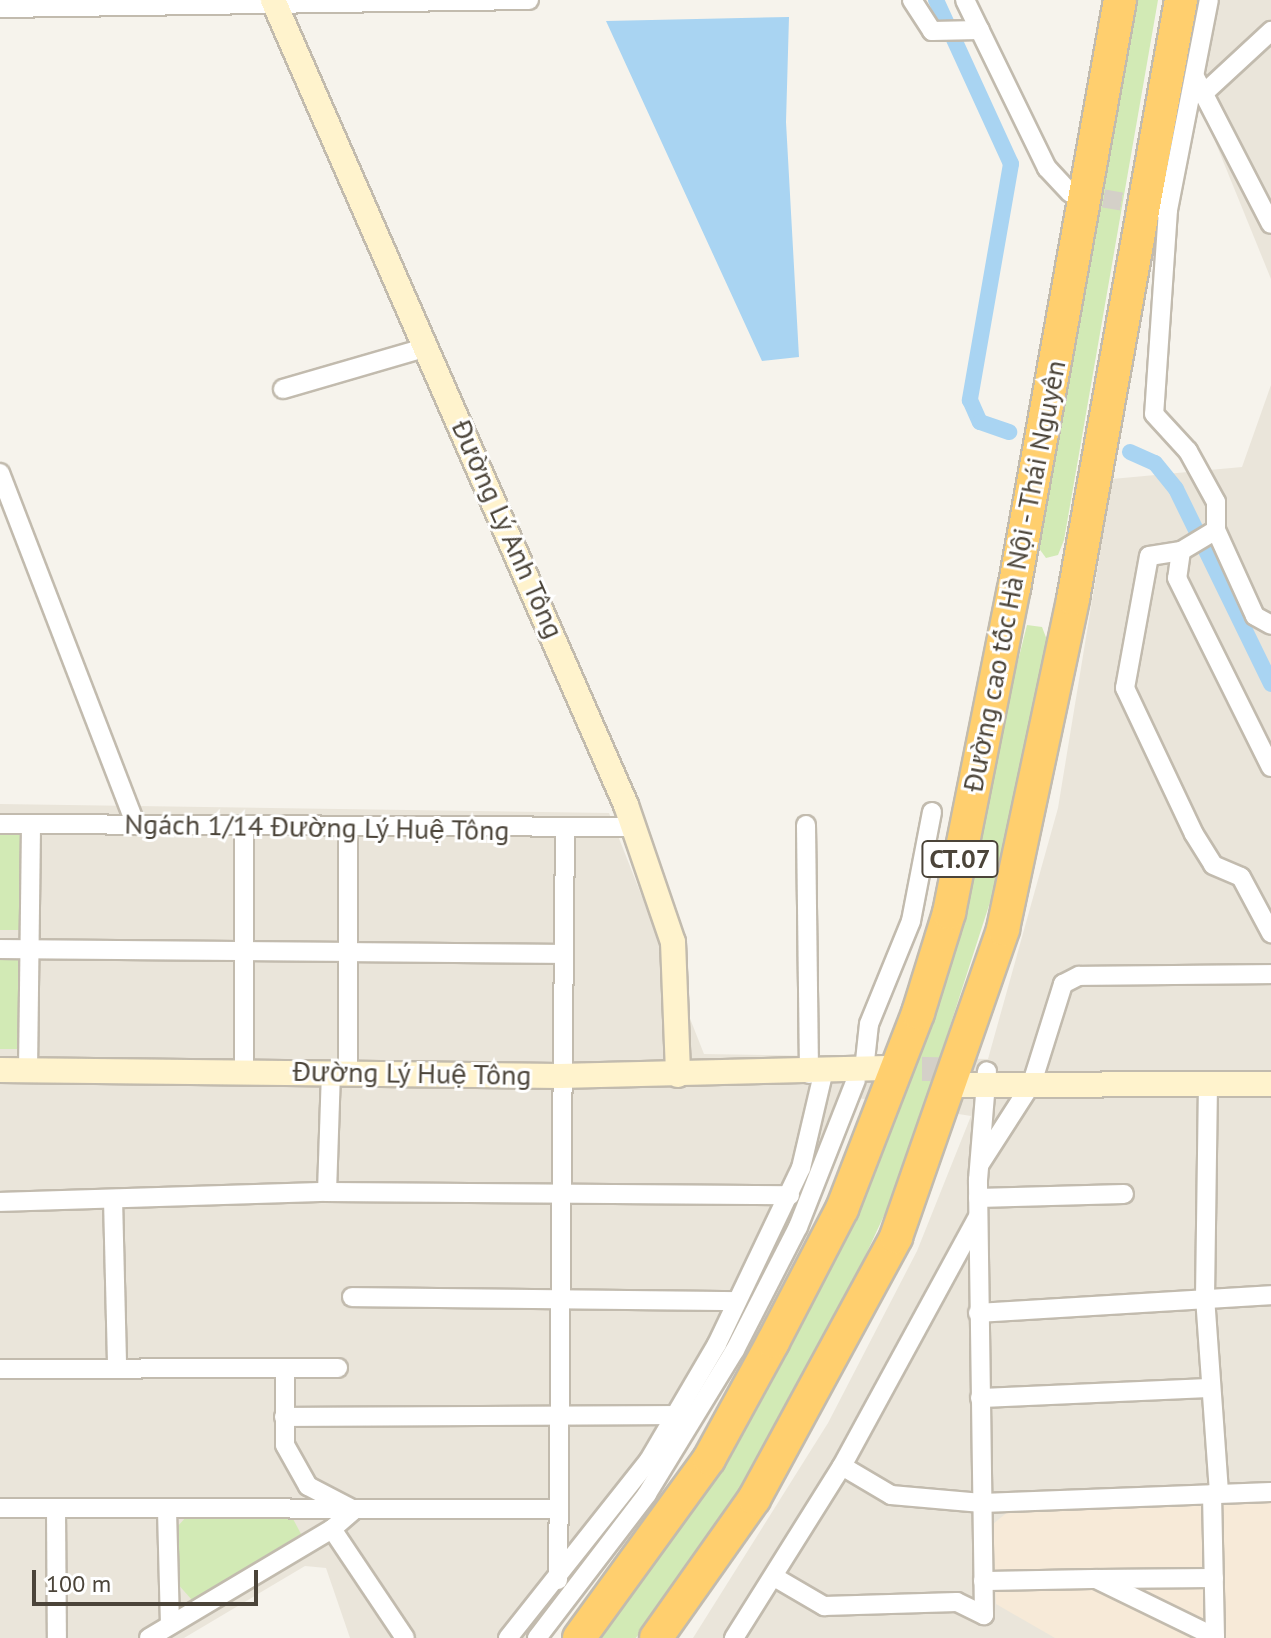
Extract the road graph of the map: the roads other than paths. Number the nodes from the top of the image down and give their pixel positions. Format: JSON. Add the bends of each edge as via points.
{"nodes":[{"id":1,"x":529,"y":0,"type":"edge"},
{"id":2,"x":912,"y":0,"type":"edge"},
{"id":3,"x":965,"y":0,"type":"edge"},
{"id":4,"x":1120,"y":0,"type":"edge"},
{"id":5,"x":1181,"y":0,"type":"edge"},
{"id":6,"x":1209,"y":0,"type":"edge"},
{"id":7,"x":274,"y":2,"type":"edge"},
{"id":8,"x":0,"y":8,"type":"edge"},
{"id":9,"x":980,"y":30,"type":"junction"},
{"id":10,"x":1271,"y":31,"type":"edge"},
{"id":11,"x":1195,"y":77,"type":"junction"},
{"id":12,"x":1203,"y":94,"type":"junction"},
{"id":13,"x":1070,"y":193,"type":"tunnel mouth"},
{"id":14,"x":1271,"y":224,"type":"edge"},
{"id":15,"x":428,"y":347,"type":"junction"},
{"id":16,"x":283,"y":389,"type":"dead end"},
{"id":17,"x":0,"y":473,"type":"edge"},
{"id":18,"x":1213,"y":532,"type":"junction"},
{"id":19,"x":1186,"y":546,"type":"junction"},
{"id":20,"x":1271,"y":625,"type":"edge"},
{"id":21,"x":1271,"y":767,"type":"edge"},
{"id":22,"x":932,"y":812,"type":"dead end"},
{"id":23,"x":0,"y":824,"type":"edge"},
{"id":24,"x":31,"y":824,"type":"junction"},
{"id":25,"x":136,"y":825,"type":"junction"},
{"id":26,"x":806,"y":825,"type":"dead end"},
{"id":27,"x":244,"y":827,"type":"junction"},
{"id":28,"x":348,"y":827,"type":"junction"},
{"id":29,"x":634,"y":827,"type":"junction"},
{"id":30,"x":565,"y":830,"type":"junction"},
{"id":31,"x":1271,"y":933,"type":"edge"},
{"id":32,"x":0,"y":949,"type":"edge"},
{"id":33,"x":30,"y":949,"type":"junction"},
{"id":34,"x":243,"y":951,"type":"junction"},
{"id":35,"x":348,"y":952,"type":"junction"},
{"id":36,"x":561,"y":954,"type":"junction"},
{"id":37,"x":1271,"y":974,"type":"edge"},
{"id":38,"x":0,"y":1070,"type":"edge"},
{"id":39,"x":244,"y":1070,"type":"junction"},
{"id":40,"x":28,"y":1071,"type":"junction"},
{"id":41,"x":339,"y":1071,"type":"junction"},
{"id":42,"x":816,"y":1074,"type":"junction"},
{"id":43,"x":678,"y":1075,"type":"junction"},
{"id":44,"x":872,"y":1075,"type":"junction"},
{"id":45,"x":559,"y":1076,"type":"junction"},
{"id":46,"x":975,"y":1078,"type":"joint"},
{"id":47,"x":1032,"y":1083,"type":"junction"},
{"id":48,"x":1208,"y":1083,"type":"junction"},
{"id":49,"x":1271,"y":1084,"type":"edge"},
{"id":50,"x":979,"y":1166,"type":"junction"},
{"id":51,"x":561,"y":1190,"type":"junction"},
{"id":52,"x":327,"y":1192,"type":"junction"},
{"id":53,"x":1124,"y":1194,"type":"dead end"},
{"id":54,"x":790,"y":1195,"type":"junction"},
{"id":55,"x":113,"y":1199,"type":"junction"},
{"id":56,"x":0,"y":1202,"type":"edge"},
{"id":57,"x":978,"y":1207,"type":"junction"},
{"id":58,"x":1271,"y":1295,"type":"edge"},
{"id":59,"x":352,"y":1297,"type":"dead end"},
{"id":60,"x":560,"y":1297,"type":"junction"},
{"id":61,"x":1205,"y":1297,"type":"junction"},
{"id":62,"x":737,"y":1301,"type":"junction"},
{"id":63,"x":978,"y":1313,"type":"junction"},
{"id":64,"x":117,"y":1368,"type":"junction"},
{"id":65,"x":285,"y":1368,"type":"junction"},
{"id":66,"x":338,"y":1368,"type":"dead end"},
{"id":67,"x":0,"y":1369,"type":"edge"},
{"id":68,"x":1211,"y":1388,"type":"junction"},
{"id":69,"x":980,"y":1398,"type":"junction"},
{"id":70,"x":560,"y":1411,"type":"junction"},
{"id":71,"x":676,"y":1415,"type":"junction"},
{"id":72,"x":284,"y":1417,"type":"junction"},
{"id":73,"x":842,"y":1466,"type":"junction"},
{"id":74,"x":1271,"y":1492,"type":"edge"},
{"id":75,"x":1215,"y":1494,"type":"junction"},
{"id":76,"x":982,"y":1503,"type":"junction"},
{"id":77,"x":0,"y":1508,"type":"edge"},
{"id":78,"x":290,"y":1508,"type":"junction"},
{"id":79,"x":56,"y":1509,"type":"junction"},
{"id":80,"x":558,"y":1509,"type":"junction"},
{"id":81,"x":167,"y":1510,"type":"junction"},
{"id":82,"x":354,"y":1510,"type":"junction"},
{"id":83,"x":332,"y":1529,"type":"junction"},
{"id":84,"x":296,"y":1550,"type":"junction"},
{"id":85,"x":776,"y":1578,"type":"junction"},
{"id":86,"x":1214,"y":1578,"type":"junction"},
{"id":87,"x":1096,"y":1579,"type":"junction"},
{"id":88,"x":558,"y":1580,"type":"junction"},
{"id":89,"x":983,"y":1581,"type":"junction"},
{"id":90,"x":170,"y":1625,"type":"junction"},
{"id":91,"x":57,"y":1638,"type":"edge"},
{"id":92,"x":149,"y":1638,"type":"edge"},
{"id":93,"x":405,"y":1638,"type":"edge"},
{"id":94,"x":508,"y":1638,"type":"edge"},
{"id":95,"x":537,"y":1638,"type":"edge"},
{"id":96,"x":579,"y":1638,"type":"edge"},
{"id":97,"x":656,"y":1638,"type":"edge"},
{"id":98,"x":734,"y":1638,"type":"edge"}],
"edges":[{"from":1,"to":7,"type":"street"},
{"from":2,"to":9,"type":"street","via":[[932,31]]},
{"from":3,"to":9,"type":"street"},
{"from":4,"to":96,"type":"highway","name":"Đường cao tốc Hà Nội - Thái Nguyên","number":"CT.07","via":[[1014,589],[949,913],[918,1013],[842,1209],[766,1355],[709,1459]]},
{"from":5,"to":97,"type":"highway","number":"CT.07","via":[[1073,599],[999,944],[896,1237],[754,1499]]},
{"from":6,"to":11,"type":"street"},
{"from":7,"to":8,"type":"street"},
{"from":7,"to":15,"type":"street","name":"Đường Lý Anh Tông"},
{"from":9,"to":13,"type":"street","via":[[1047,168]]},
{"from":10,"to":12,"type":"street"},
{"from":11,"to":12,"type":"street"},
{"from":11,"to":18,"type":"street","via":[[1158,208],[1152,405],[1160,426],[1207,479]]},
{"from":12,"to":14,"type":"street"},
{"from":15,"to":16,"type":"street"},
{"from":15,"to":29,"type":"street","name":"Đường Lý Anh Tông"},
{"from":17,"to":25,"type":"street"},
{"from":18,"to":19,"type":"street"},
{"from":18,"to":20,"type":"street","via":[[1255,616]]},
{"from":19,"to":21,"type":"street","via":[[1177,578]]},
{"from":19,"to":31,"type":"street","via":[[1149,556],[1125,688],[1194,834],[1213,865],[1241,877]]},
{"from":22,"to":44,"type":"street","via":[[911,921],[869,1024]]},
{"from":23,"to":24,"type":"street","name":"Ngách 1/14 Đường Lý Huệ Tông"},
{"from":24,"to":25,"type":"street","name":"Ngách 1/14 Đường Lý Huệ Tông"},
{"from":24,"to":33,"type":"street"},
{"from":25,"to":27,"type":"street","name":"Ngách 1/14 Đường Lý Huệ Tông"},
{"from":26,"to":42,"type":"street"},
{"from":27,"to":28,"type":"street","name":"Ngách 1/14 Đường Lý Huệ Tông"},
{"from":27,"to":34,"type":"street"},
{"from":28,"to":30,"type":"street","name":"Ngách 1/14 Đường Lý Huệ Tông"},
{"from":28,"to":35,"type":"street"},
{"from":29,"to":30,"type":"street","name":"Ngách 1/14 Đường Lý Huệ Tông"},
{"from":29,"to":43,"type":"street","name":"Đường Lý Anh Tông","via":[[673,942]]},
{"from":30,"to":36,"type":"street"},
{"from":32,"to":33,"type":"street"},
{"from":33,"to":34,"type":"street"},
{"from":33,"to":40,"type":"street"},
{"from":34,"to":35,"type":"street"},
{"from":34,"to":39,"type":"street"},
{"from":35,"to":36,"type":"street"},
{"from":35,"to":41,"type":"street"},
{"from":36,"to":45,"type":"street"},
{"from":37,"to":47,"type":"street","via":[[1079,976],[1063,984]]},
{"from":38,"to":40,"type":"street","name":"Đường Lý Huệ Tông"},
{"from":39,"to":40,"type":"street","name":"Đường Lý Huệ Tông"},
{"from":39,"to":41,"type":"street","name":"Đường Lý Huệ Tông"},
{"from":41,"to":45,"type":"street","name":"Đường Lý Huệ Tông"},
{"from":41,"to":52,"type":"street"},
{"from":42,"to":43,"type":"street","name":"Đường Lý Huệ Tông"},
{"from":42,"to":44,"type":"street","name":"Đường Lý Huệ Tông"},
{"from":42,"to":54,"type":"street","via":[[817,1120]]},
{"from":43,"to":45,"type":"street","name":"Đường Lý Huệ Tông"},
{"from":44,"to":95,"type":"street","via":[[735,1350],[647,1494]]},
{"from":45,"to":51,"type":"street"},
{"from":46,"to":47,"type":"street"},
{"from":46,"to":50,"type":"street"},
{"from":47,"to":48,"type":"street"},
{"from":47,"to":50,"type":"street"},
{"from":48,"to":49,"type":"street"},
{"from":48,"to":61,"type":"street"},
{"from":50,"to":57,"type":"street"},
{"from":51,"to":52,"type":"street"},
{"from":51,"to":54,"type":"street"},
{"from":51,"to":60,"type":"street"},
{"from":52,"to":55,"type":"street"},
{"from":53,"to":57,"type":"street"},
{"from":54,"to":62,"type":"street"},
{"from":55,"to":56,"type":"street"},
{"from":55,"to":64,"type":"street"},
{"from":57,"to":63,"type":"street"},
{"from":57,"to":73,"type":"street"},
{"from":58,"to":61,"type":"street"},
{"from":59,"to":60,"type":"street"},
{"from":60,"to":62,"type":"street"},
{"from":60,"to":70,"type":"street"},
{"from":61,"to":63,"type":"street"},
{"from":61,"to":68,"type":"street"},
{"from":62,"to":71,"type":"street"},
{"from":63,"to":69,"type":"street"},
{"from":64,"to":65,"type":"street"},
{"from":64,"to":67,"type":"street"},
{"from":65,"to":66,"type":"street"},
{"from":65,"to":72,"type":"street"},
{"from":68,"to":69,"type":"street"},
{"from":68,"to":75,"type":"street"},
{"from":69,"to":76,"type":"street"},
{"from":70,"to":71,"type":"street"},
{"from":70,"to":72,"type":"street"},
{"from":70,"to":80,"type":"street"},
{"from":71,"to":88,"type":"street"},
{"from":72,"to":82,"type":"street","via":[[285,1445],[308,1486]]},
{"from":73,"to":76,"type":"street","via":[[891,1495]]},
{"from":73,"to":85,"type":"street"},
{"from":74,"to":75,"type":"street"},
{"from":75,"to":76,"type":"street"},
{"from":75,"to":86,"type":"street"},
{"from":76,"to":89,"type":"street"},
{"from":77,"to":79,"type":"street"},
{"from":78,"to":81,"type":"street"},
{"from":78,"to":82,"type":"street"},
{"from":78,"to":84,"type":"street","via":[[306,1529]]},
{"from":79,"to":81,"type":"street"},
{"from":79,"to":91,"type":"street"},
{"from":80,"to":82,"type":"street"},
{"from":80,"to":88,"type":"street"},
{"from":81,"to":90,"type":"street"},
{"from":82,"to":83,"type":"street"},
{"from":83,"to":84,"type":"street"},
{"from":83,"to":93,"type":"street"},
{"from":84,"to":90,"type":"street"},
{"from":85,"to":89,"type":"street","via":[[824,1606],[957,1602],[984,1615]]},
{"from":85,"to":98,"type":"street"},
{"from":86,"to":87,"type":"street"},
{"from":86,"to":87,"type":"street","via":[[1215,1637]]},
{"from":87,"to":89,"type":"street"},
{"from":88,"to":94,"type":"street"},
{"from":90,"to":92,"type":"street"}]}
